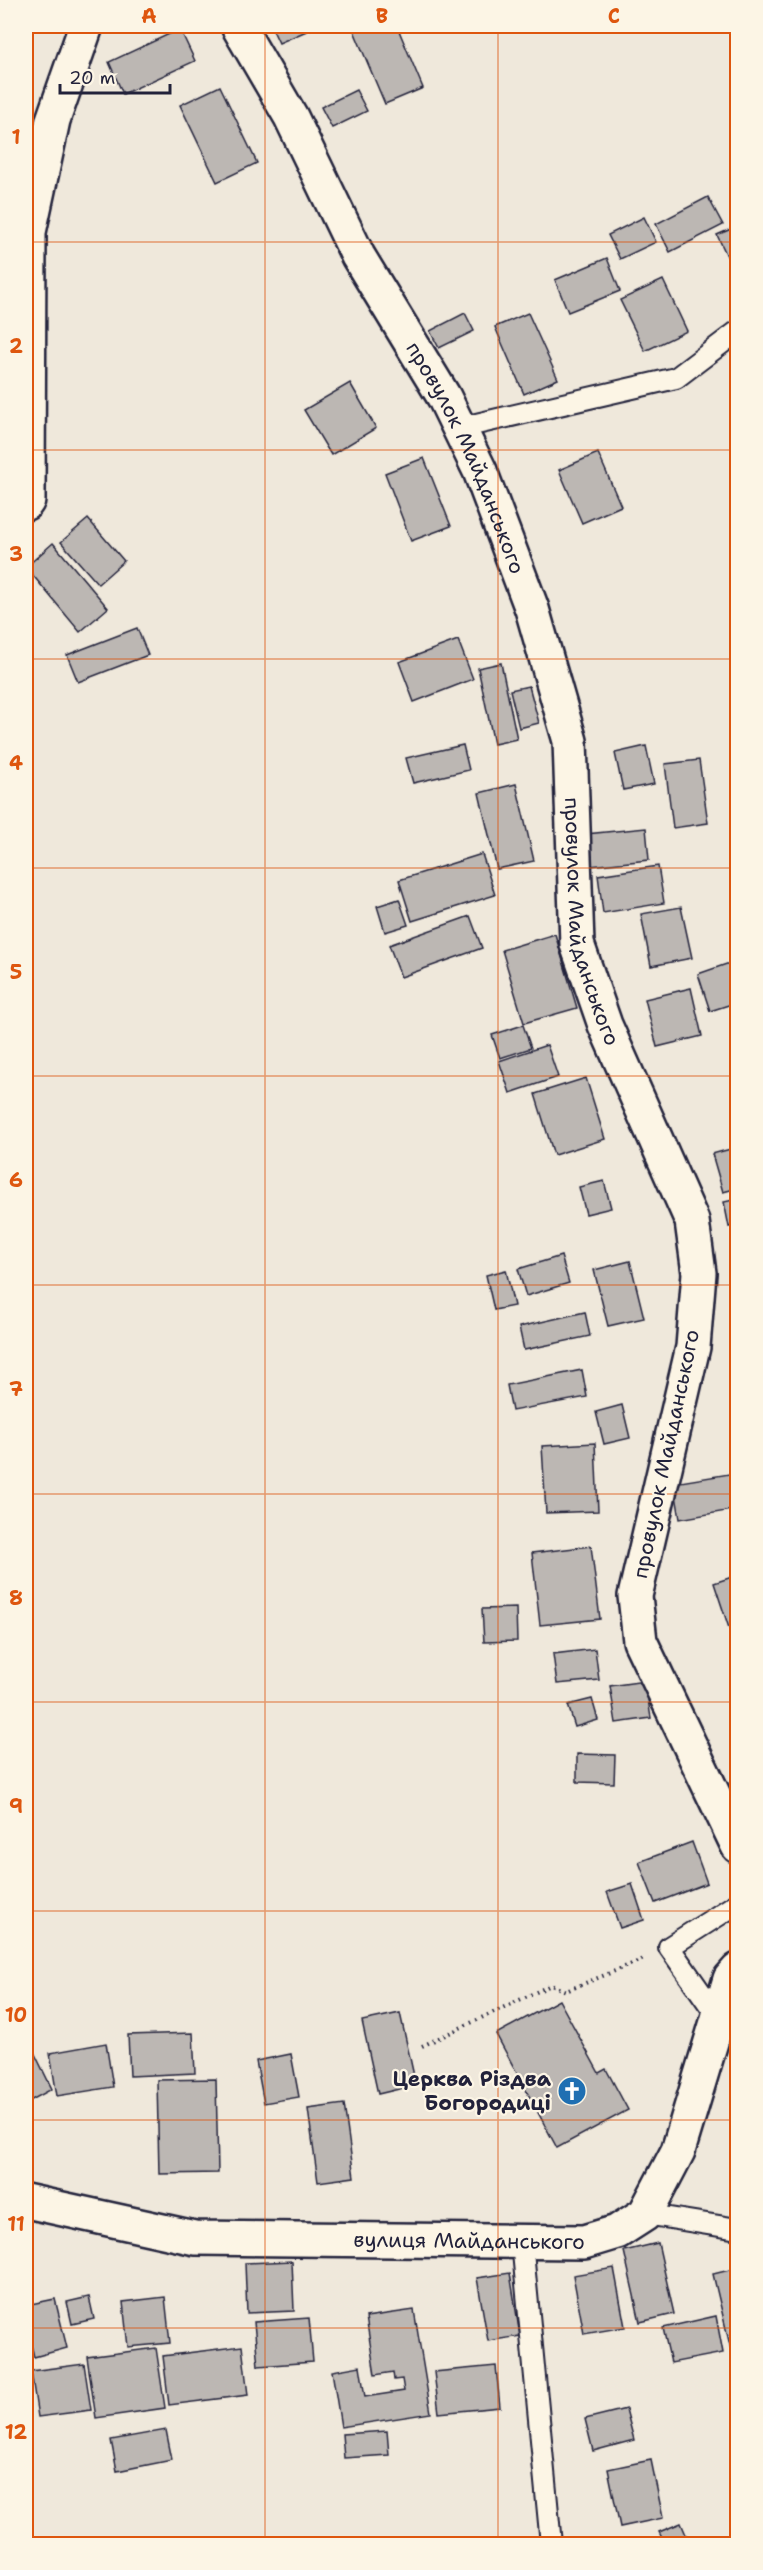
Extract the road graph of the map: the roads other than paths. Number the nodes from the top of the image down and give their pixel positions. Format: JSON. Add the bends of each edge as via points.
{"nodes":[{"id":1,"x":86,"y":26,"type":"edge"},
{"id":2,"x":238,"y":26,"type":"edge"},
{"id":3,"x":738,"y":331,"type":"edge"},
{"id":4,"x":459,"y":428,"type":"junction"},
{"id":5,"x":26,"y":503,"type":"edge"},
{"id":6,"x":738,"y":1846,"type":"edge"},
{"id":7,"x":738,"y":1903,"type":"edge"},
{"id":8,"x":738,"y":1970,"type":"edge"},
{"id":9,"x":718,"y":2018,"type":"junction"},
{"id":10,"x":26,"y":2200,"type":"edge"},
{"id":11,"x":645,"y":2214,"type":"junction"},
{"id":12,"x":738,"y":2229,"type":"edge"},
{"id":13,"x":522,"y":2242,"type":"junction"},
{"id":14,"x":551,"y":2544,"type":"edge"}],
"edges":[{"from":1,"to":5,"type":"street","via":[[53,120],[29,232]]},
{"from":2,"to":4,"type":"street","name":"провулок Майданського","via":[[291,117],[358,256]]},
{"from":3,"to":4,"type":"lane","via":[[676,378]]},
{"from":4,"to":6,"type":"street","name":"провулок Майданського","via":[[480,471],[532,609],[570,741],[577,944],[605,1025],[692,1221],[699,1273],[693,1347],[635,1596],[640,1641]]},
{"from":7,"to":9,"type":"lane","via":[[669,1947]]},
{"from":8,"to":9,"type":"street","name":"вулиця Майданського","via":[[730,1979]]},
{"from":9,"to":11,"type":"street","name":"вулиця Майданського","via":[[678,2151]]},
{"from":10,"to":13,"type":"street","name":"вулиця Майданського","via":[[195,2238]]},
{"from":11,"to":12,"type":"lane"},
{"from":11,"to":13,"type":"street","name":"вулиця Майданського","via":[[618,2232],[584,2242]]},
{"from":13,"to":14,"type":"lane"}]}
